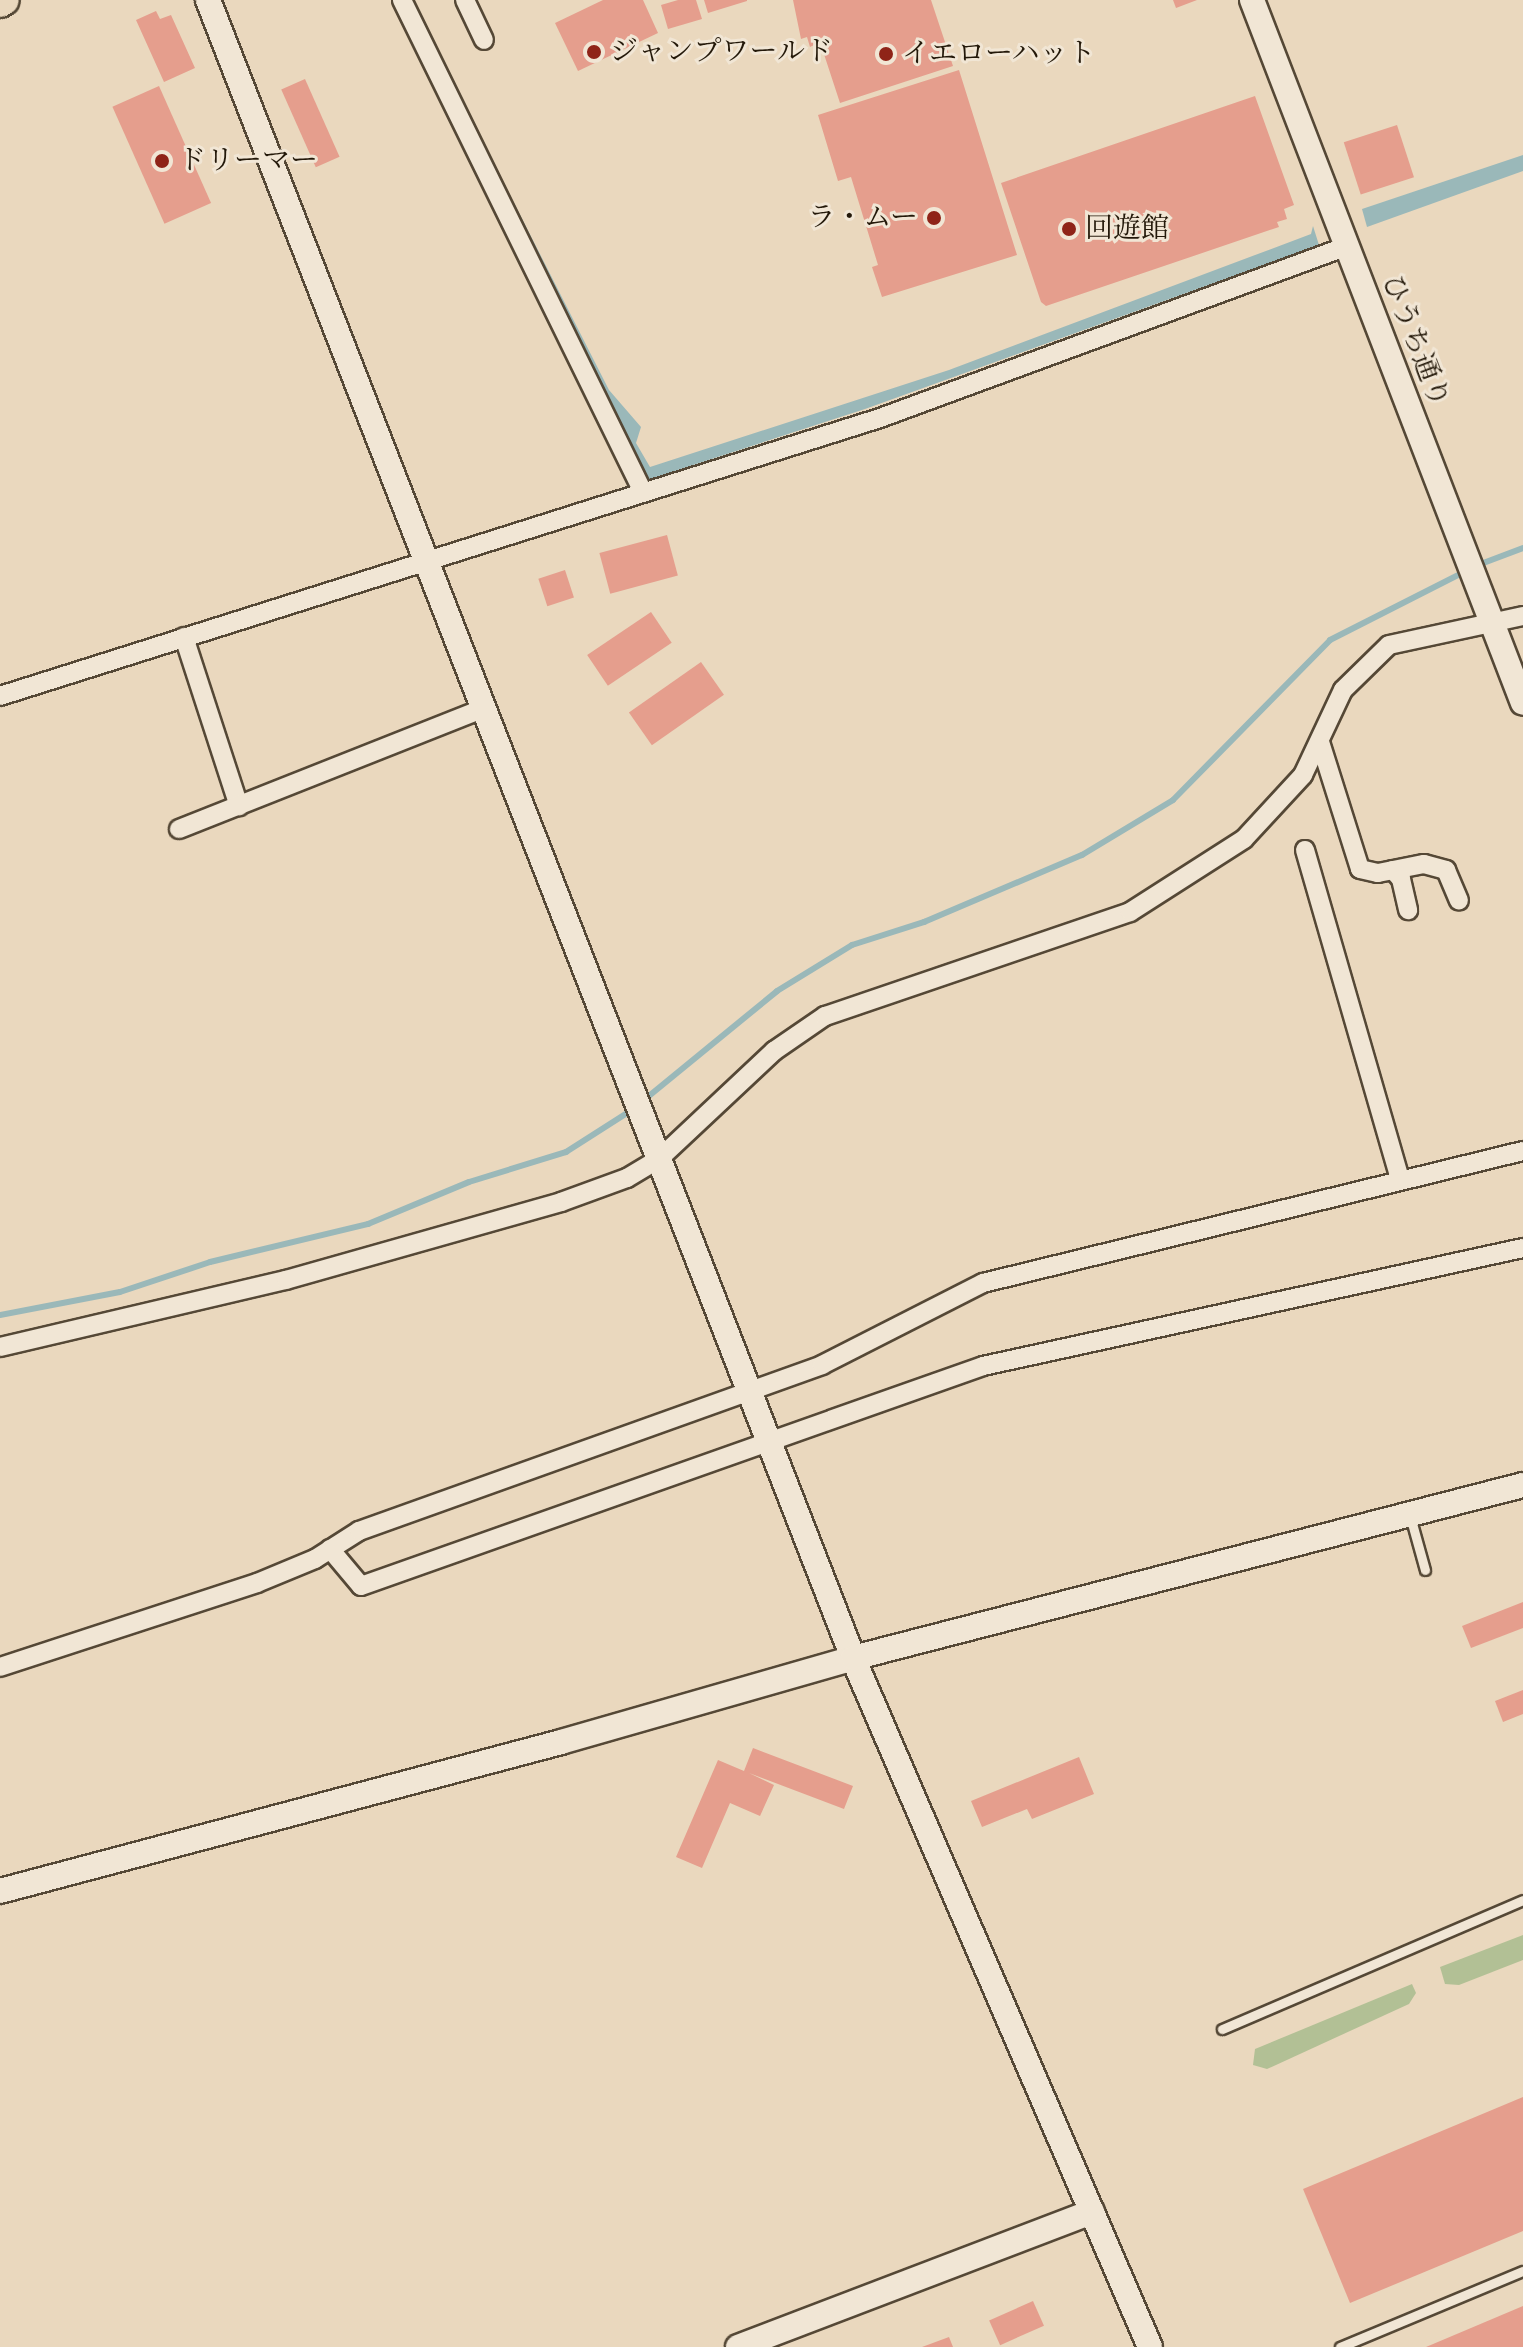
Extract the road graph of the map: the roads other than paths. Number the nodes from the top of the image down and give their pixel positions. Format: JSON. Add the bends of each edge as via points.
{"nodes":[{"id":1,"x":208,"y":0,"type":"edge"},
{"id":2,"x":402,"y":0,"type":"edge"},
{"id":3,"x":465,"y":0,"type":"edge"},
{"id":4,"x":1252,"y":0,"type":"edge"},
{"id":5,"x":484,"y":40,"type":"dead end"},
{"id":6,"x":1346,"y":247,"type":"junction"},
{"id":7,"x":643,"y":492,"type":"junction"},
{"id":8,"x":427,"y":563,"type":"junction"},
{"id":9,"x":1523,"y":616,"type":"edge"},
{"id":10,"x":1493,"y":623,"type":"junction"},
{"id":11,"x":184,"y":637,"type":"junction"},
{"id":12,"x":0,"y":696,"type":"edge"},
{"id":13,"x":1523,"y":703,"type":"edge"},
{"id":14,"x":482,"y":709,"type":"junction"},
{"id":15,"x":1320,"y":742,"type":"junction"},
{"id":16,"x":239,"y":806,"type":"junction"},
{"id":17,"x":179,"y":829,"type":"dead end"},
{"id":18,"x":1305,"y":850,"type":"dead end"},
{"id":19,"x":1393,"y":870,"type":"junction"},
{"id":20,"x":1459,"y":900,"type":"dead end"},
{"id":21,"x":1408,"y":910,"type":"dead end"},
{"id":22,"x":1523,"y":1151,"type":"edge"},
{"id":23,"x":659,"y":1159,"type":"junction"},
{"id":24,"x":1400,"y":1180,"type":"junction"},
{"id":25,"x":1523,"y":1248,"type":"edge"},
{"id":26,"x":0,"y":1347,"type":"edge"},
{"id":27,"x":751,"y":1391,"type":"junction"},
{"id":28,"x":771,"y":1440,"type":"junction"},
{"id":29,"x":1523,"y":1485,"type":"edge"},
{"id":30,"x":1410,"y":1515,"type":"junction"},
{"id":31,"x":330,"y":1549,"type":"junction"},
{"id":32,"x":1425,"y":1570,"type":"dead end"},
{"id":33,"x":853,"y":1658,"type":"junction"},
{"id":34,"x":0,"y":1667,"type":"edge"},
{"id":35,"x":0,"y":1891,"type":"edge"},
{"id":36,"x":1523,"y":1900,"type":"edge"},
{"id":37,"x":1222,"y":2029,"type":"dead end"},
{"id":38,"x":1092,"y":2212,"type":"junction"},
{"id":39,"x":1523,"y":2271,"type":"edge"},
{"id":40,"x":738,"y":2347,"type":"edge"},
{"id":41,"x":1150,"y":2347,"type":"edge"},
{"id":42,"x":1340,"y":2347,"type":"edge"}],
"edges":[{"from":1,"to":8,"type":"street"},
{"from":2,"to":7,"type":"street"},
{"from":3,"to":5,"type":"street"},
{"from":4,"to":6,"type":"street","name":"ひうち通り"},
{"from":6,"to":7,"type":"street","via":[[880,418]]},
{"from":6,"to":10,"type":"street","name":"ひうち通り"},
{"from":7,"to":8,"type":"street"},
{"from":8,"to":11,"type":"street"},
{"from":8,"to":14,"type":"street"},
{"from":9,"to":10,"type":"street"},
{"from":10,"to":13,"type":"street","name":"ひうち通り"},
{"from":10,"to":15,"type":"street","via":[[1408,638],[1375,654],[1343,690]]},
{"from":11,"to":12,"type":"street"},
{"from":11,"to":16,"type":"street"},
{"from":14,"to":16,"type":"street"},
{"from":14,"to":23,"type":"street"},
{"from":15,"to":19,"type":"street","via":[[1352,856],[1360,869]]},
{"from":15,"to":23,"type":"street","via":[[1303,775],[1266,820],[1180,883],[1103,923],[825,1016],[774,1051]]},
{"from":16,"to":17,"type":"street"},
{"from":18,"to":24,"type":"street"},
{"from":19,"to":20,"type":"street","via":[[1424,864],[1446,870]]},
{"from":19,"to":21,"type":"street","via":[[1401,879]]},
{"from":22,"to":24,"type":"street"},
{"from":23,"to":26,"type":"street","via":[[627,1178],[561,1202],[286,1280]]},
{"from":23,"to":27,"type":"street"},
{"from":24,"to":27,"type":"street","via":[[983,1283],[822,1365]]},
{"from":25,"to":28,"type":"street","via":[[983,1366]]},
{"from":27,"to":28,"type":"street"},
{"from":27,"to":31,"type":"street","via":[[359,1531]]},
{"from":28,"to":31,"type":"street","via":[[369,1584],[356,1582]]},
{"from":28,"to":33,"type":"street"},
{"from":29,"to":30,"type":"street"},
{"from":30,"to":32,"type":"lane"},
{"from":30,"to":33,"type":"street"},
{"from":31,"to":34,"type":"street","via":[[257,1583]]},
{"from":33,"to":35,"type":"street","via":[[561,1742]]},
{"from":33,"to":38,"type":"street"},
{"from":36,"to":37,"type":"lane"},
{"from":38,"to":40,"type":"street"},
{"from":38,"to":41,"type":"street"},
{"from":39,"to":42,"type":"lane"}]}
